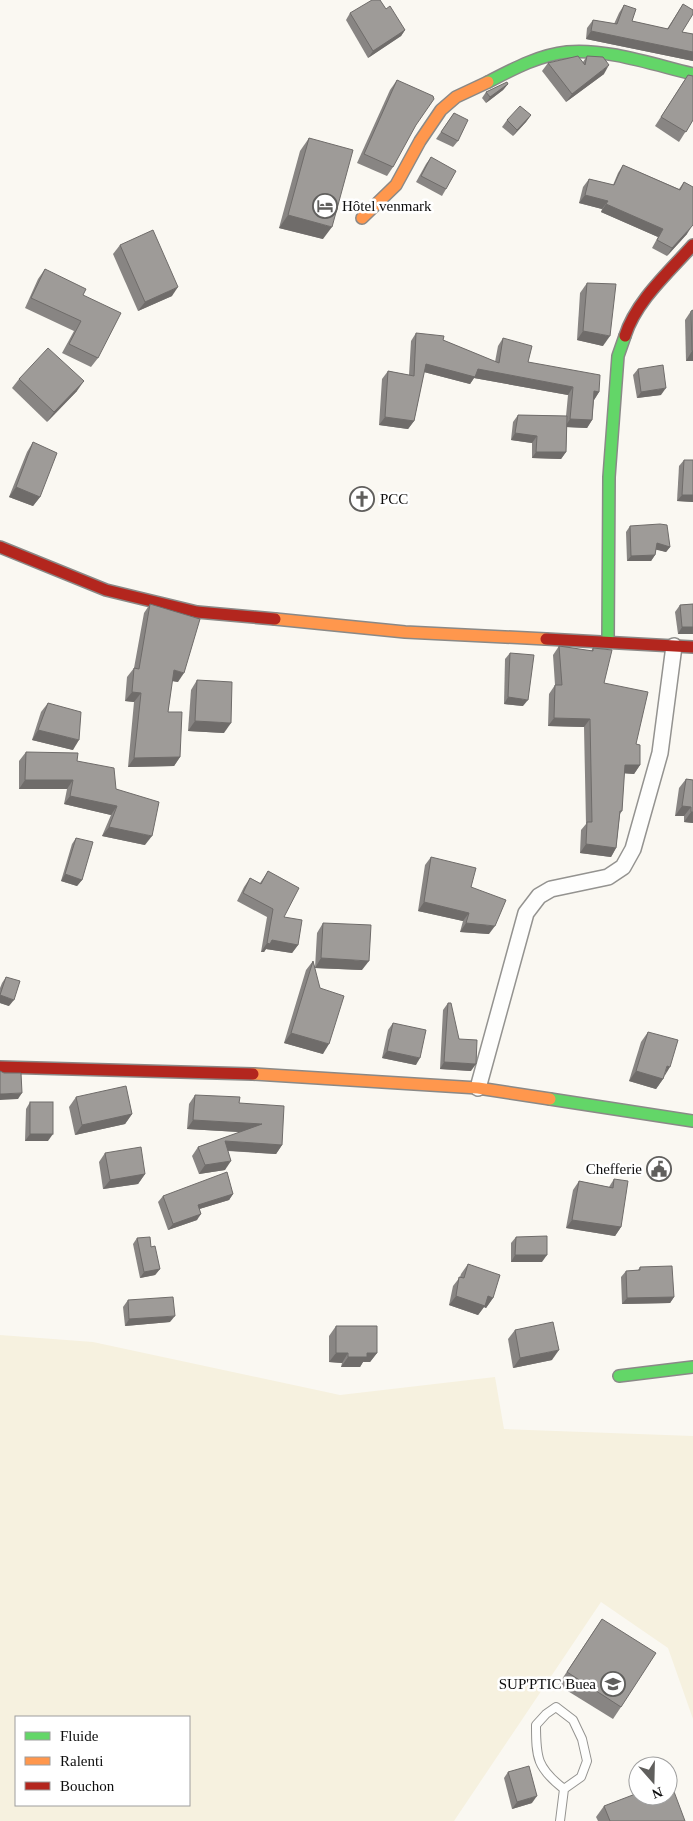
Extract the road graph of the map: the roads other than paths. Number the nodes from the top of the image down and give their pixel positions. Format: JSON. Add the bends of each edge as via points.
{"nodes":[{"id":1,"x":693,"y":74,"type":"edge"},
{"id":2,"x":362,"y":218,"type":"dead end"},
{"id":3,"x":693,"y":246,"type":"edge"},
{"id":4,"x":0,"y":547,"type":"edge"},
{"id":5,"x":608,"y":642,"type":"junction"},
{"id":6,"x":674,"y":646,"type":"junction"},
{"id":7,"x":693,"y":647,"type":"edge"},
{"id":8,"x":0,"y":1067,"type":"edge"},
{"id":9,"x":478,"y":1088,"type":"junction"},
{"id":10,"x":693,"y":1121,"type":"edge"},
{"id":11,"x":693,"y":1367,"type":"edge"},
{"id":12,"x":619,"y":1376,"type":"dead end"},
{"id":13,"x":564,"y":1789,"type":"junction"},
{"id":14,"x":560,"y":1821,"type":"edge"}],
"edges":[{"from":1,"to":2,"type":"street","via":[[591,51],[566,52],[528,62],[456,97],[441,110],[396,185]]},
{"from":3,"to":5,"type":"street","via":[[629,323],[618,356],[609,477]]},
{"from":4,"to":5,"type":"street","via":[[106,590],[197,612],[405,632]]},
{"from":5,"to":6,"type":"street"},
{"from":6,"to":7,"type":"street"},
{"from":6,"to":9,"type":"street","via":[[660,754],[632,849],[623,867],[608,877],[551,889],[539,896],[526,913]]},
{"from":8,"to":9,"type":"street","via":[[276,1075]]},
{"from":9,"to":10,"type":"street"},
{"from":11,"to":12,"type":"street"},
{"from":13,"to":13,"type":"lane","via":[[581,1777],[587,1760],[573,1720],[556,1707],[536,1725],[536,1752],[546,1775]]},
{"from":13,"to":14,"type":"lane"}]}
